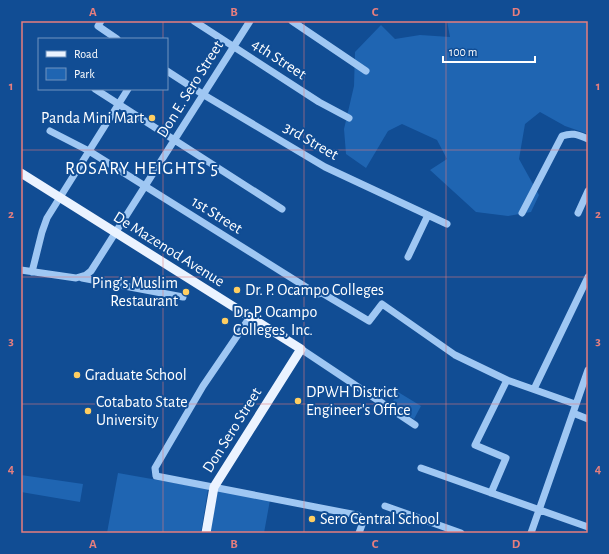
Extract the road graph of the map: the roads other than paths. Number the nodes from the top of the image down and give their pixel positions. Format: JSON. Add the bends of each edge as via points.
{"nodes":[{"id":1,"x":100,"y":21,"type":"edge"},
{"id":2,"x":194,"y":21,"type":"edge"},
{"id":3,"x":250,"y":21,"type":"edge"},
{"id":4,"x":292,"y":21,"type":"edge"},
{"id":5,"x":116,"y":38,"type":"edge"},
{"id":6,"x":234,"y":46,"type":"junction"},
{"id":7,"x":366,"y":71,"type":"dead end"},
{"id":8,"x":168,"y":72,"type":"edge"},
{"id":9,"x":97,"y":90,"type":"edge"},
{"id":10,"x":127,"y":90,"type":"edge"},
{"id":11,"x":204,"y":95,"type":"junction"},
{"id":12,"x":118,"y":104,"type":"junction"},
{"id":13,"x":349,"y":118,"type":"dead end"},
{"id":14,"x":50,"y":130,"type":"dead end"},
{"id":15,"x":588,"y":139,"type":"edge"},
{"id":16,"x":174,"y":141,"type":"junction"},
{"id":17,"x":89,"y":151,"type":"junction"},
{"id":18,"x":21,"y":173,"type":"edge"},
{"id":19,"x":145,"y":186,"type":"junction"},
{"id":20,"x":588,"y":191,"type":"edge"},
{"id":21,"x":60,"y":198,"type":"junction"},
{"id":22,"x":282,"y":210,"type":"dead end"},
{"id":23,"x":522,"y":213,"type":"dead end"},
{"id":24,"x":578,"y":213,"type":"dead end"},
{"id":25,"x":428,"y":215,"type":"junction"},
{"id":26,"x":447,"y":224,"type":"dead end"},
{"id":27,"x":115,"y":233,"type":"junction"},
{"id":28,"x":408,"y":257,"type":"dead end"},
{"id":29,"x":21,"y":270,"type":"edge"},
{"id":30,"x":32,"y":272,"type":"junction"},
{"id":31,"x":588,"y":277,"type":"edge"},
{"id":32,"x":82,"y":278,"type":"junction"},
{"id":33,"x":183,"y":297,"type":"dead end"},
{"id":34,"x":250,"y":317,"type":"junction"},
{"id":35,"x":301,"y":349,"type":"junction"},
{"id":36,"x":588,"y":370,"type":"edge"},
{"id":37,"x":507,"y":380,"type":"junction"},
{"id":38,"x":534,"y":389,"type":"junction"},
{"id":39,"x":575,"y":404,"type":"junction"},
{"id":40,"x":573,"y":413,"type":"junction"},
{"id":41,"x":588,"y":420,"type":"edge"},
{"id":42,"x":415,"y":425,"type":"dead end"},
{"id":43,"x":421,"y":468,"type":"dead end"},
{"id":44,"x":214,"y":487,"type":"junction"},
{"id":45,"x":491,"y":493,"type":"junction"},
{"id":46,"x":385,"y":506,"type":"dead end"},
{"id":47,"x":539,"y":510,"type":"junction"},
{"id":48,"x":588,"y":527,"type":"edge"},
{"id":49,"x":206,"y":533,"type":"edge"},
{"id":50,"x":359,"y":533,"type":"edge"},
{"id":51,"x":461,"y":533,"type":"edge"},
{"id":52,"x":531,"y":533,"type":"edge"}],
"edges":[{"from":1,"to":5,"type":"street","via":[[98,26]]},
{"from":2,"to":6,"type":"street","name":"4th Street"},
{"from":3,"to":6,"type":"street","name":"Don E. Sero Street"},
{"from":4,"to":7,"type":"street"},
{"from":6,"to":11,"type":"street","name":"Don E. Sero Street"},
{"from":6,"to":13,"type":"street","name":"4th Street","via":[[319,102]]},
{"from":8,"to":11,"type":"street","name":"3rd Street"},
{"from":9,"to":12,"type":"street"},
{"from":10,"to":12,"type":"street"},
{"from":11,"to":16,"type":"street","name":"Don E. Sero Street"},
{"from":11,"to":25,"type":"street","name":"3rd Street","via":[[325,166]]},
{"from":12,"to":16,"type":"street"},
{"from":12,"to":17,"type":"street"},
{"from":14,"to":17,"type":"street","name":"1st Street"},
{"from":15,"to":23,"type":"street","via":[[575,133],[562,136]]},
{"from":16,"to":19,"type":"street","name":"Don E. Sero Street"},
{"from":16,"to":22,"type":"street"},
{"from":17,"to":19,"type":"street","name":"1st Street"},
{"from":17,"to":21,"type":"street"},
{"from":18,"to":21,"type":"main road","name":"De Mazenod Avenue"},
{"from":19,"to":27,"type":"street","name":"Don E. Sero Street"},
{"from":19,"to":37,"type":"street","name":"1st Street","via":[[317,294],[322,293],[369,321],[382,304],[455,354]]},
{"from":20,"to":24,"type":"street"},
{"from":21,"to":27,"type":"main road","name":"De Mazenod Avenue"},
{"from":21,"to":30,"type":"street","via":[[47,218]]},
{"from":25,"to":26,"type":"street","name":"3rd Street"},
{"from":25,"to":28,"type":"street"},
{"from":27,"to":32,"type":"street","name":"Don E. Sero Street","via":[[91,271]]},
{"from":27,"to":34,"type":"main road","name":"De Mazenod Avenue"},
{"from":29,"to":30,"type":"street"},
{"from":30,"to":32,"type":"street"},
{"from":31,"to":38,"type":"street"},
{"from":32,"to":33,"type":"street"},
{"from":34,"to":35,"type":"main road","name":"De Mazenod Avenue"},
{"from":34,"to":44,"type":"street","via":[[203,386],[155,468],[156,476]]},
{"from":35,"to":42,"type":"street"},
{"from":35,"to":44,"type":"main road","name":"Don Sero Street"},
{"from":36,"to":39,"type":"street"},
{"from":37,"to":38,"type":"street"},
{"from":37,"to":45,"type":"street","via":[[475,445],[506,458]]},
{"from":38,"to":39,"type":"street"},
{"from":39,"to":40,"type":"street"},
{"from":40,"to":41,"type":"street"},
{"from":40,"to":47,"type":"street"},
{"from":43,"to":45,"type":"street"},
{"from":44,"to":49,"type":"main road","name":"Don Sero Street"},
{"from":44,"to":50,"type":"street","via":[[357,515],[363,522]]},
{"from":45,"to":47,"type":"street"},
{"from":46,"to":51,"type":"street"},
{"from":47,"to":48,"type":"street"},
{"from":47,"to":52,"type":"street"}]}
